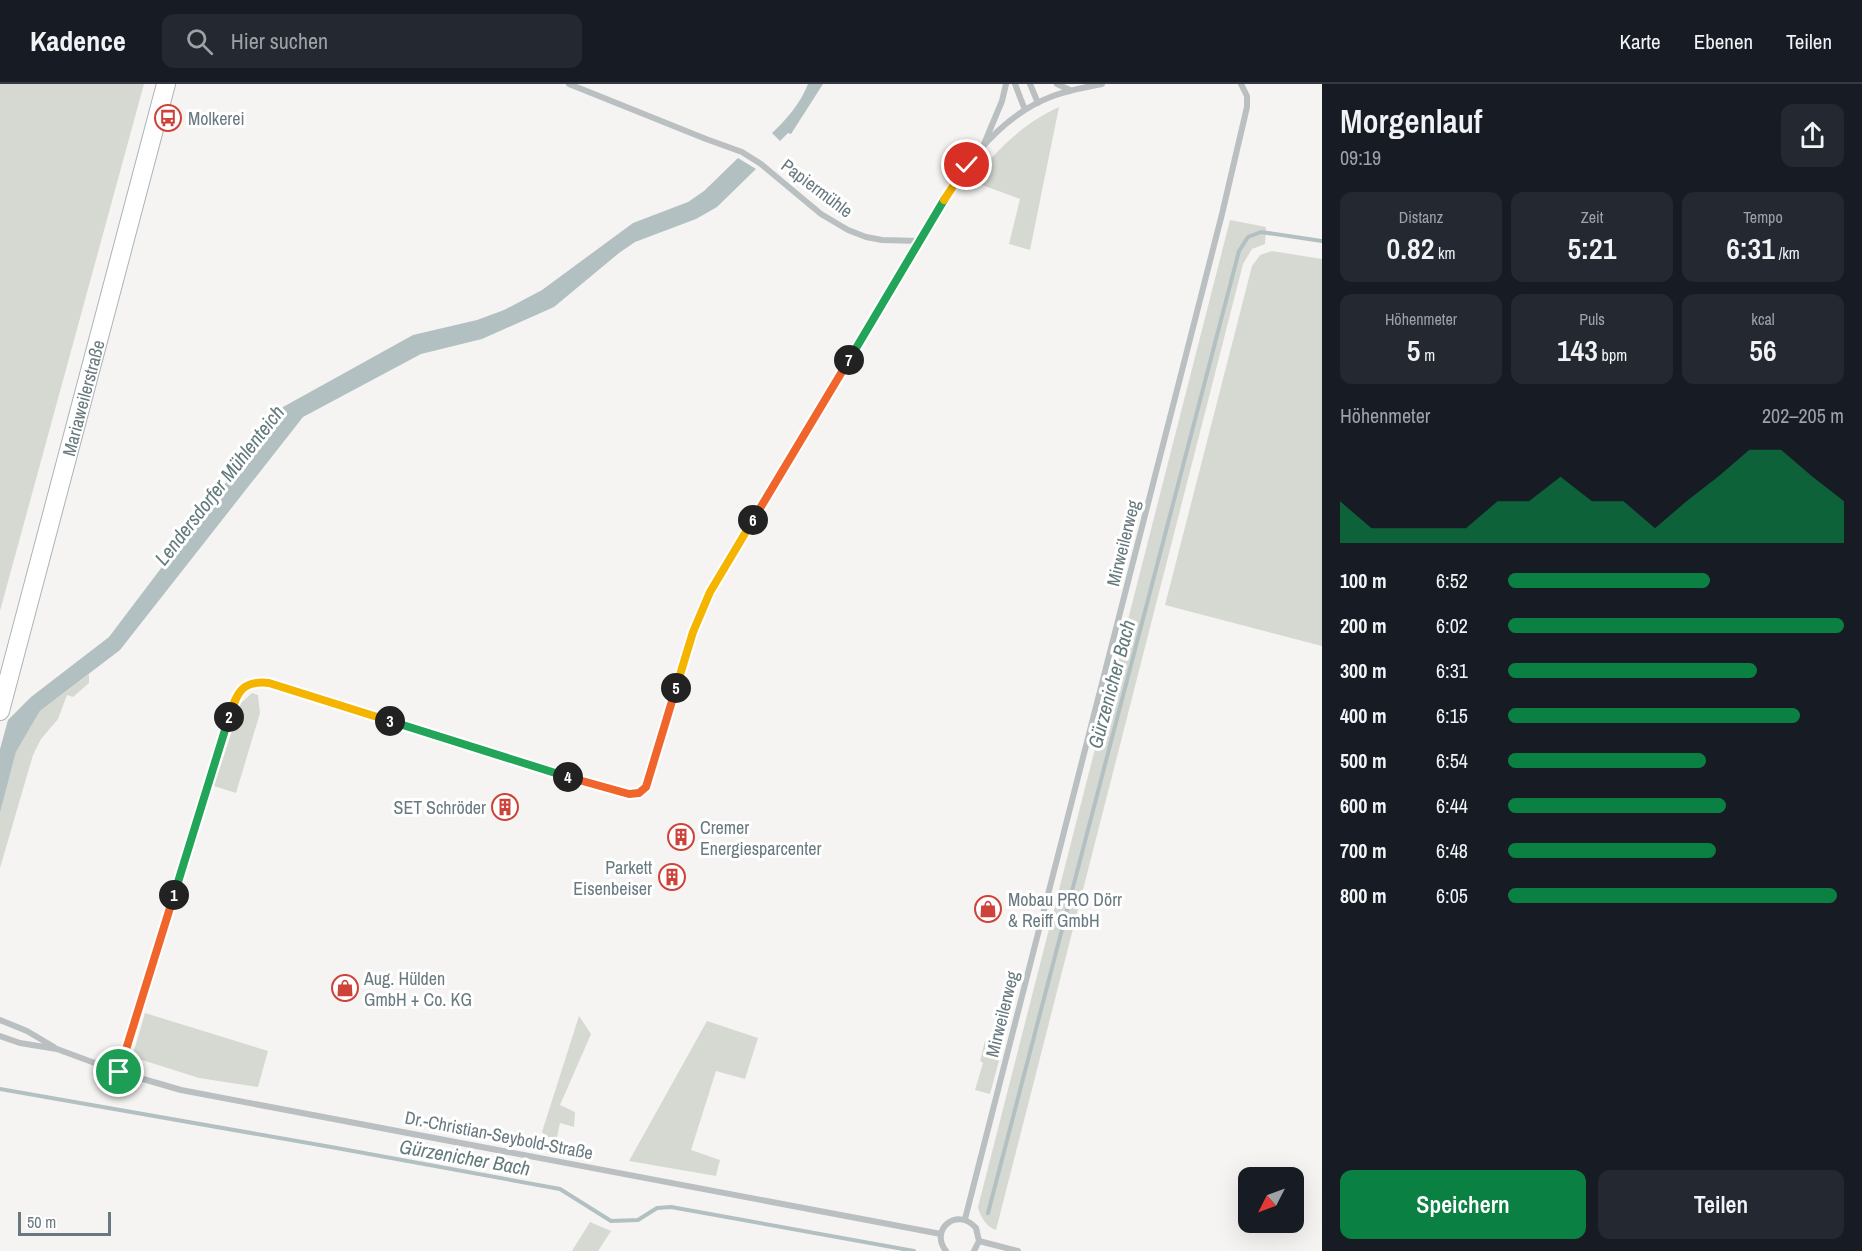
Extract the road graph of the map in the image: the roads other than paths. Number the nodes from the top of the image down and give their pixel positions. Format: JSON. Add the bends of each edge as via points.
{"nodes":[{"id":1,"x":166,"y":84,"type":"edge"},
{"id":2,"x":569,"y":84,"type":"edge"},
{"id":3,"x":1006,"y":84,"type":"edge"},
{"id":4,"x":1015,"y":84,"type":"edge"},
{"id":5,"x":1030,"y":84,"type":"edge"},
{"id":6,"x":1057,"y":84,"type":"edge"},
{"id":7,"x":1102,"y":84,"type":"edge"},
{"id":8,"x":1241,"y":84,"type":"edge"},
{"id":9,"x":1071,"y":91,"type":"junction"},
{"id":10,"x":1038,"y":103,"type":"junction"},
{"id":11,"x":1025,"y":110,"type":"junction"},
{"id":12,"x":982,"y":147,"type":"junction"},
{"id":13,"x":919,"y":241,"type":"junction"},
{"id":14,"x":0,"y":711,"type":"edge"},
{"id":15,"x":0,"y":1020,"type":"edge"},
{"id":16,"x":0,"y":1036,"type":"edge"},
{"id":17,"x":57,"y":1049,"type":"junction"},
{"id":18,"x":119,"y":1072,"type":"junction"},
{"id":19,"x":965,"y":1219,"type":"junction"},
{"id":20,"x":941,"y":1234,"type":"junction"},
{"id":21,"x":979,"y":1241,"type":"junction"},
{"id":22,"x":946,"y":1251,"type":"edge"},
{"id":23,"x":974,"y":1251,"type":"edge"},
{"id":24,"x":1018,"y":1251,"type":"edge"}],
"edges":[{"from":1,"to":14,"type":"main road","name":"Mariaweilerstraße"},
{"from":2,"to":13,"type":"street","name":"Papiermühle","via":[[742,152],[820,214],[848,230],[882,240]]},
{"from":3,"to":12,"type":"street"},
{"from":4,"to":11,"type":"street"},
{"from":5,"to":10,"type":"street"},
{"from":6,"to":9,"type":"street"},
{"from":7,"to":9,"type":"street"},
{"from":8,"to":19,"type":"street","name":"Mirweilerweg","via":[[1247,106],[1222,214]]},
{"from":9,"to":10,"type":"street"},
{"from":10,"to":11,"type":"street"},
{"from":11,"to":12,"type":"street"},
{"from":12,"to":13,"type":"street"},
{"from":13,"to":18,"type":"street","via":[[710,592],[693,632],[646,787],[629,794],[269,683],[247,685],[235,697]]},
{"from":15,"to":17,"type":"street","name":"Dr.-Christian-Seybold-Straße"},
{"from":16,"to":17,"type":"street","name":"Dr.-Christian-Seybold-Straße"},
{"from":17,"to":18,"type":"street","name":"Dr.-Christian-Seybold-Straße"},
{"from":18,"to":20,"type":"street","name":"Dr.-Christian-Seybold-Straße","via":[[193,1092]]},
{"from":19,"to":20,"type":"street","via":[[950,1221]]},
{"from":19,"to":21,"type":"street","via":[[976,1227]]},
{"from":20,"to":22,"type":"street"},
{"from":21,"to":23,"type":"street"},
{"from":21,"to":24,"type":"street"}]}
